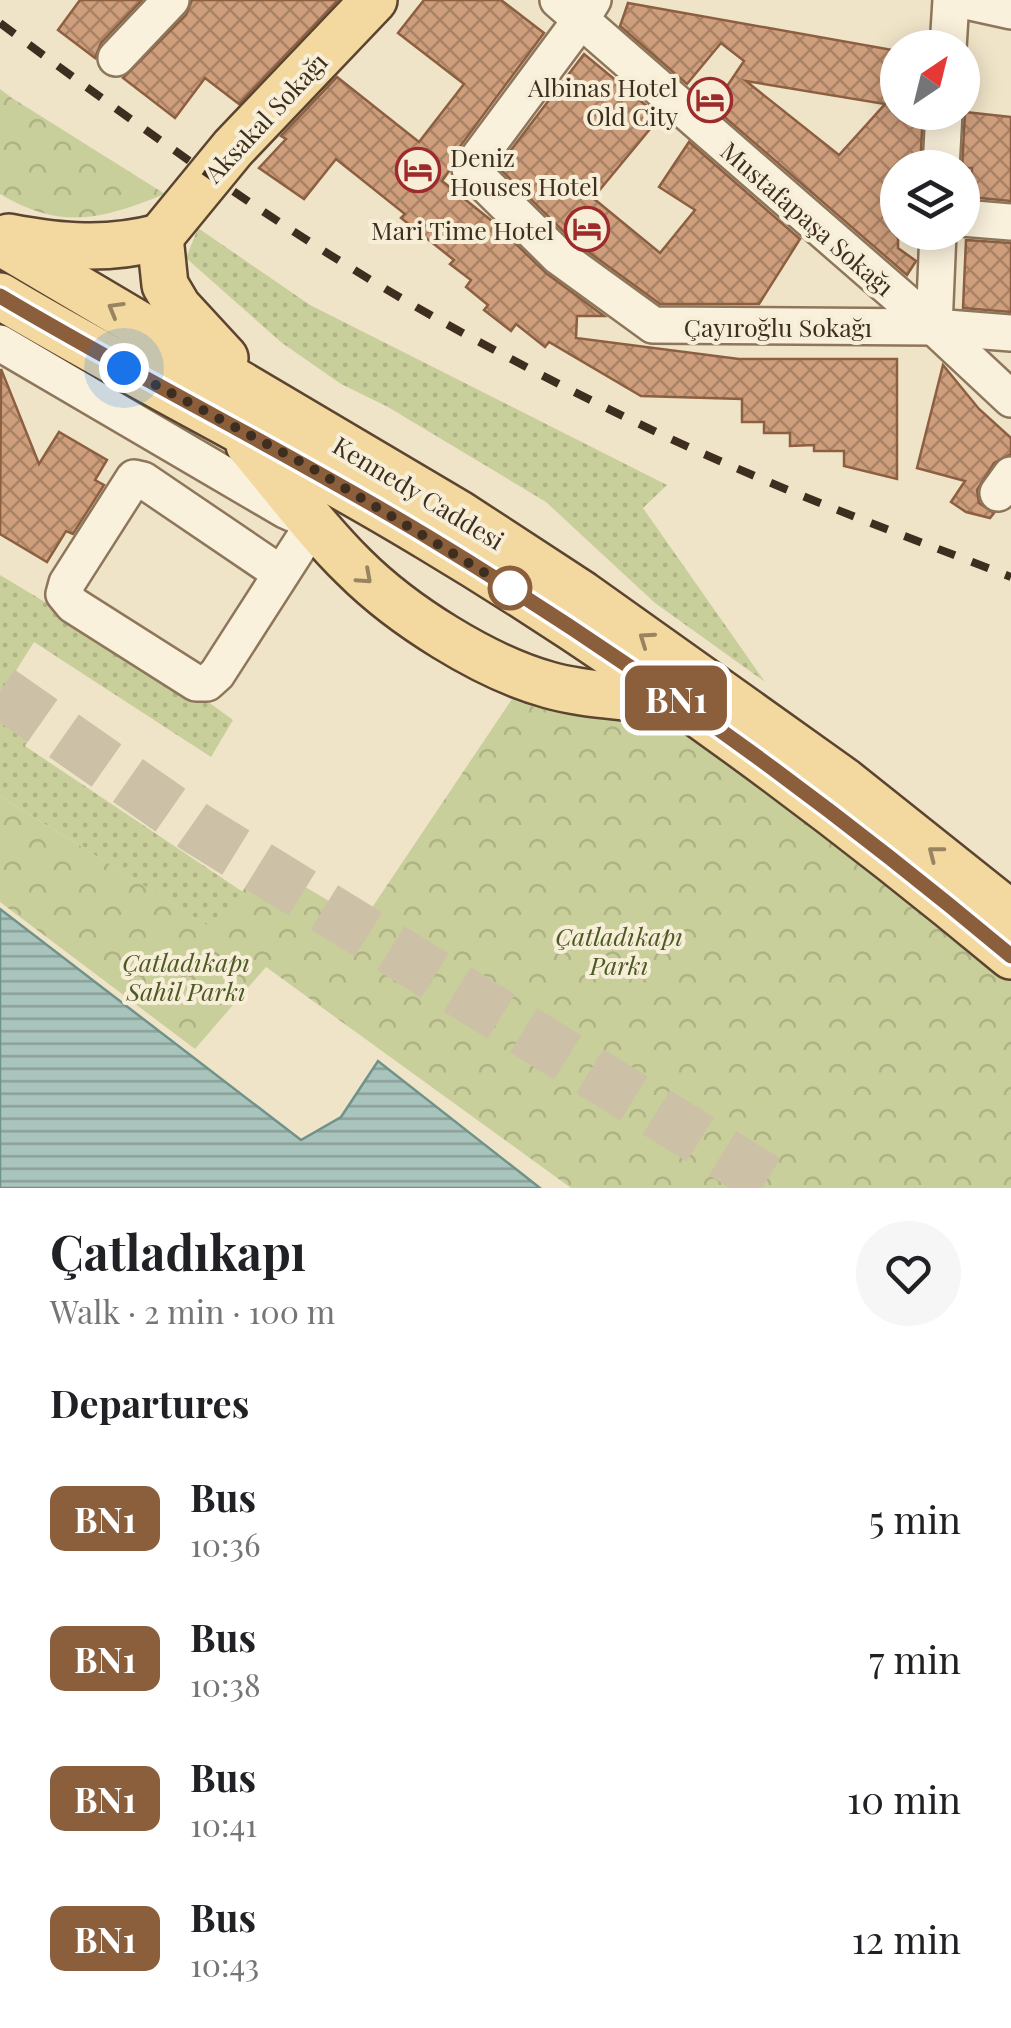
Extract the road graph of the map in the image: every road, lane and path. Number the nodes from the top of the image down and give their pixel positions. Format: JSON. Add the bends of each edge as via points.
{"nodes":[{"id":1,"x":171,"y":0,"type":"edge"},
{"id":2,"x":374,"y":0,"type":"edge"},
{"id":3,"x":950,"y":0,"type":"edge"},
{"id":4,"x":962,"y":0,"type":"edge"},
{"id":5,"x":577,"y":7,"type":"edge"},
{"id":6,"x":1011,"y":10,"type":"edge"},
{"id":7,"x":949,"y":30,"type":"edge"},
{"id":8,"x":116,"y":58,"type":"dead end"},
{"id":9,"x":980,"y":219,"type":"edge"},
{"id":10,"x":1011,"y":222,"type":"edge"},
{"id":11,"x":160,"y":237,"type":"junction"},
{"id":12,"x":0,"y":238,"type":"edge"},
{"id":13,"x":937,"y":250,"type":"edge"},
{"id":14,"x":0,"y":296,"type":"edge"},
{"id":15,"x":934,"y":327,"type":"junction"},
{"id":16,"x":1011,"y":333,"type":"edge"},
{"id":17,"x":0,"y":344,"type":"edge"},
{"id":18,"x":1011,"y":400,"type":"edge"},
{"id":19,"x":232,"y":425,"type":"junction"},
{"id":20,"x":348,"y":450,"type":"junction"},
{"id":21,"x":314,"y":523,"type":"junction"},
{"id":22,"x":280,"y":573,"type":"junction"},
{"id":23,"x":582,"y":594,"type":"junction"},
{"id":24,"x":588,"y":639,"type":"junction"},
{"id":25,"x":547,"y":685,"type":"junction"},
{"id":26,"x":694,"y":710,"type":"junction"},
{"id":27,"x":1011,"y":914,"type":"edge"},
{"id":28,"x":1011,"y":956,"type":"edge"}],
"edges":[{"from":1,"to":8,"type":"street"},
{"from":2,"to":11,"type":"main road","name":"Aksakal Sokağı","via":[[233,148]]},
{"from":3,"to":7,"type":"street"},
{"from":4,"to":6,"type":"street"},
{"from":5,"to":15,"type":"street","name":"Mustafapaşa Sokağı"},
{"from":5,"to":15,"type":"street","name":"Çayıroğlu Sokağı","via":[[470,169],[558,256],[653,325]]},
{"from":9,"to":10,"type":"street"},
{"from":11,"to":12,"type":"main road","via":[[123,247]]},
{"from":11,"to":20,"type":"main road","via":[[165,286],[178,307],[230,364]]},
{"from":20,"to":12,"type":"main road","name":"Kennedy Caddesi","one_way":true},
{"from":13,"to":15,"type":"street"},
{"from":14,"to":19,"type":"main road","name":"Kennedy Caddesi"},
{"from":15,"to":16,"type":"street"},
{"from":15,"to":18,"type":"street","name":"Mustafapaşa Sokağı"},
{"from":17,"to":21,"type":"street"},
{"from":19,"to":21,"type":"main road"},
{"from":19,"to":24,"type":"main road","name":"Kennedy Caddesi","via":[[431,538]]},
{"from":20,"to":23,"type":"main road","name":"Kennedy Caddesi"},
{"from":21,"to":22,"type":"street"},
{"from":21,"to":25,"type":"main road","one_way":true,"via":[[381,592],[480,659]]},
{"from":22,"to":22,"type":"street","via":[[206,683],[64,594],[134,478]]},
{"from":23,"to":24,"type":"main road"},
{"from":27,"to":23,"type":"main road","name":"Kennedy Caddesi","one_way":true,"via":[[843,780]]},
{"from":24,"to":25,"type":"main road","via":[[580,656]]},
{"from":24,"to":26,"type":"main road","name":"Kennedy Caddesi"},
{"from":25,"to":26,"type":"main road"},
{"from":26,"to":28,"type":"main road","name":"Kennedy Caddesi"}]}
